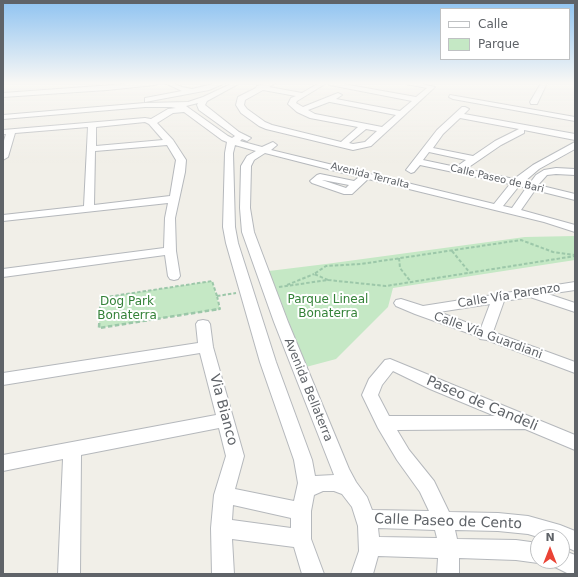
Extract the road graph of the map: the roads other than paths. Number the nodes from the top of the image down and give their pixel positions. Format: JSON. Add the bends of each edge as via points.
{"nodes":[{"id":1,"x":50,"y":110,"type":"junction"},
{"id":2,"x":158,"y":110,"type":"edge"},
{"id":3,"x":186,"y":110,"type":"joint"},
{"id":4,"x":205,"y":110,"type":"edge"},
{"id":5,"x":242,"y":110,"type":"edge"},
{"id":6,"x":300,"y":110,"type":"edge"},
{"id":7,"x":398,"y":110,"type":"edge"},
{"id":8,"x":407,"y":110,"type":"edge"},
{"id":9,"x":464,"y":110,"type":"edge"},
{"id":10,"x":520,"y":110,"type":"edge"},
{"id":11,"x":3,"y":112,"type":"edge"},
{"id":12,"x":152,"y":112,"type":"junction"},
{"id":13,"x":402,"y":114,"type":"junction"},
{"id":14,"x":459,"y":115,"type":"junction"},
{"id":15,"x":3,"y":117,"type":"edge"},
{"id":16,"x":575,"y":120,"type":"edge"},
{"id":17,"x":468,"y":122,"type":"junction"},
{"id":18,"x":92,"y":125,"type":"junction"},
{"id":19,"x":365,"y":126,"type":"junction"},
{"id":20,"x":384,"y":130,"type":"junction"},
{"id":21,"x":521,"y":131,"type":"junction"},
{"id":22,"x":7,"y":132,"type":"edge"},
{"id":23,"x":440,"y":132,"type":"junction"},
{"id":24,"x":575,"y":137,"type":"edge"},
{"id":25,"x":237,"y":139,"type":"junction"},
{"id":26,"x":575,"y":141,"type":"edge"},
{"id":27,"x":170,"y":142,"type":"junction"},
{"id":28,"x":342,"y":144,"type":"junction"},
{"id":29,"x":575,"y":145,"type":"edge"},
{"id":30,"x":268,"y":148,"type":"junction"},
{"id":31,"x":91,"y":149,"type":"junction"},
{"id":32,"x":426,"y":149,"type":"junction"},
{"id":33,"x":3,"y":157,"type":"edge"},
{"id":34,"x":474,"y":159,"type":"junction"},
{"id":35,"x":419,"y":162,"type":"junction"},
{"id":36,"x":540,"y":164,"type":"junction"},
{"id":37,"x":411,"y":170,"type":"dead end"},
{"id":38,"x":458,"y":170,"type":"junction"},
{"id":39,"x":553,"y":171,"type":"junction"},
{"id":40,"x":575,"y":172,"type":"edge"},
{"id":41,"x":366,"y":175,"type":"junction"},
{"id":42,"x":516,"y":183,"type":"junction"},
{"id":43,"x":357,"y":184,"type":"dead end"},
{"id":44,"x":532,"y":187,"type":"junction"},
{"id":45,"x":575,"y":197,"type":"edge"},
{"id":46,"x":174,"y":199,"type":"junction"},
{"id":47,"x":499,"y":204,"type":"junction"},
{"id":48,"x":89,"y":208,"type":"junction"},
{"id":49,"x":516,"y":208,"type":"junction"},
{"id":50,"x":3,"y":218,"type":"edge"},
{"id":51,"x":575,"y":220,"type":"edge"},
{"id":52,"x":575,"y":229,"type":"edge"},
{"id":53,"x":170,"y":251,"type":"junction"},
{"id":54,"x":3,"y":273,"type":"edge"},
{"id":55,"x":174,"y":276,"type":"dead end"},
{"id":56,"x":575,"y":286,"type":"edge"},
{"id":57,"x":529,"y":292,"type":"junction"},
{"id":58,"x":499,"y":297,"type":"junction"},
{"id":59,"x":401,"y":303,"type":"dead end"},
{"id":60,"x":575,"y":308,"type":"edge"},
{"id":61,"x":420,"y":311,"type":"junction"},
{"id":62,"x":203,"y":324,"type":"dead end"},
{"id":63,"x":485,"y":336,"type":"junction"},
{"id":64,"x":206,"y":347,"type":"junction"},
{"id":65,"x":575,"y":368,"type":"edge"},
{"id":66,"x":3,"y":379,"type":"edge"},
{"id":67,"x":226,"y":420,"type":"junction"},
{"id":68,"x":384,"y":423,"type":"junction"},
{"id":69,"x":529,"y":424,"type":"junction"},
{"id":70,"x":575,"y":443,"type":"edge"},
{"id":71,"x":72,"y":450,"type":"junction"},
{"id":72,"x":3,"y":463,"type":"edge"},
{"id":73,"x":349,"y":488,"type":"junction"},
{"id":74,"x":307,"y":489,"type":"junction"},
{"id":75,"x":224,"y":495,"type":"junction"},
{"id":76,"x":301,"y":511,"type":"junction"},
{"id":77,"x":366,"y":519,"type":"junction"},
{"id":78,"x":443,"y":521,"type":"junction"},
{"id":79,"x":221,"y":528,"type":"junction"},
{"id":80,"x":301,"y":539,"type":"junction"},
{"id":81,"x":575,"y":541,"type":"edge"},
{"id":82,"x":369,"y":546,"type":"junction"},
{"id":83,"x":449,"y":548,"type":"junction"},
{"id":84,"x":530,"y":552,"type":"edge"},
{"id":85,"x":315,"y":572,"type":"edge"},
{"id":86,"x":361,"y":572,"type":"edge"},
{"id":87,"x":69,"y":574,"type":"edge"},
{"id":88,"x":223,"y":574,"type":"edge"},
{"id":89,"x":448,"y":574,"type":"edge"}],
"edges":[{"from":1,"to":11,"type":"street"},
{"from":1,"to":12,"type":"street"},
{"from":1,"to":15,"type":"street"},
{"from":2,"to":12,"type":"street"},
{"from":3,"to":12,"type":"street"},
{"from":3,"to":25,"type":"street","name":"Avenida Terralta","via":[[225,138]]},
{"from":4,"to":25,"type":"street","name":"Avenida Terralta","via":[[236,134]]},
{"from":5,"to":28,"type":"street","via":[[270,127]]},
{"from":6,"to":19,"type":"street","via":[[313,116]]},
{"from":7,"to":13,"type":"street"},
{"from":8,"to":13,"type":"street"},
{"from":9,"to":14,"type":"street"},
{"from":10,"to":16,"type":"street"},
{"from":12,"to":18,"type":"street"},
{"from":12,"to":27,"type":"street"},
{"from":13,"to":20,"type":"street"},
{"from":14,"to":17,"type":"street"},
{"from":14,"to":23,"type":"street"},
{"from":17,"to":21,"type":"street"},
{"from":17,"to":23,"type":"street"},
{"from":17,"to":24,"type":"street"},
{"from":18,"to":22,"type":"street"},
{"from":18,"to":31,"type":"street"},
{"from":19,"to":20,"type":"street"},
{"from":19,"to":28,"type":"street"},
{"from":20,"to":28,"type":"street","via":[[368,144],[353,147]]},
{"from":21,"to":26,"type":"street"},
{"from":21,"to":34,"type":"street"},
{"from":22,"to":33,"type":"street"},
{"from":23,"to":32,"type":"street"},
{"from":25,"to":30,"type":"street","name":"Avenida Terralta"},
{"from":25,"to":74,"type":"street","via":[[230,153],[229,227],[268,362],[303,460]]},
{"from":27,"to":31,"type":"street"},
{"from":27,"to":46,"type":"street","via":[[181,160]]},
{"from":29,"to":36,"type":"street"},
{"from":30,"to":41,"type":"street","name":"Avenida Terralta"},
{"from":30,"to":47,"type":"street","name":"Avenida Terralta"},
{"from":30,"to":73,"type":"street","name":"Avenida Bellaterra","via":[[250,158],[246,166],[245,208],[248,232],[300,372]]},
{"from":31,"to":48,"type":"street"},
{"from":32,"to":34,"type":"street"},
{"from":32,"to":35,"type":"street"},
{"from":34,"to":38,"type":"street"},
{"from":35,"to":37,"type":"street"},
{"from":35,"to":38,"type":"street","name":"Calle Paseo de Bari"},
{"from":36,"to":39,"type":"street"},
{"from":36,"to":42,"type":"street"},
{"from":38,"to":42,"type":"street","name":"Calle Paseo de Bari"},
{"from":39,"to":40,"type":"street"},
{"from":39,"to":44,"type":"street","via":[[544,173]]},
{"from":41,"to":43,"type":"street"},
{"from":41,"to":47,"type":"street","name":"Avenida Terralta"},
{"from":42,"to":44,"type":"street","name":"Calle Paseo de Bari"},
{"from":42,"to":47,"type":"street"},
{"from":44,"to":45,"type":"street","name":"Calle Paseo de Bari"},
{"from":44,"to":49,"type":"street"},
{"from":46,"to":48,"type":"street"},
{"from":46,"to":53,"type":"street","via":[[170,218]]},
{"from":47,"to":49,"type":"street","name":"Avenida Terralta"},
{"from":48,"to":50,"type":"street"},
{"from":49,"to":51,"type":"street","name":"Avenida Terralta"},
{"from":49,"to":52,"type":"street","name":"Avenida Terralta"},
{"from":53,"to":54,"type":"street"},
{"from":53,"to":55,"type":"street"},
{"from":56,"to":57,"type":"street","name":"Calle Vía Parenzo"},
{"from":57,"to":58,"type":"street","name":"Calle Vía Parenzo"},
{"from":57,"to":60,"type":"street"},
{"from":58,"to":61,"type":"street","name":"Calle Vía Parenzo"},
{"from":58,"to":63,"type":"street"},
{"from":59,"to":61,"type":"street","name":"Calle Vía Guardiani"},
{"from":61,"to":63,"type":"street","name":"Calle Vía Guardiani"},
{"from":62,"to":64,"type":"street","name":"Via Bianco"},
{"from":63,"to":65,"type":"street","name":"Calle Vía Guardiani"},
{"from":64,"to":66,"type":"street"},
{"from":64,"to":67,"type":"street","name":"Via Bianco"},
{"from":67,"to":71,"type":"street"},
{"from":67,"to":75,"type":"street","name":"Via Bianco","via":[[235,456]]},
{"from":68,"to":69,"type":"street"},
{"from":68,"to":69,"type":"street","name":"Paseo de Candeli","via":[[370,395],[375,383],[390,364]]},
{"from":68,"to":78,"type":"street","via":[[403,455],[427,487]]},
{"from":69,"to":70,"type":"street","name":"Paseo de Candeli"},
{"from":71,"to":72,"type":"street"},
{"from":71,"to":87,"type":"street"},
{"from":73,"to":74,"type":"street","via":[[334,483],[323,483]]},
{"from":73,"to":77,"type":"street","name":"Avenida Bellaterra","via":[[360,503]]},
{"from":74,"to":76,"type":"street"},
{"from":75,"to":76,"type":"street"},
{"from":75,"to":79,"type":"street","name":"Via Bianco"},
{"from":76,"to":80,"type":"street"},
{"from":77,"to":78,"type":"street","name":"Calle Paseo de Cento"},
{"from":77,"to":82,"type":"street","name":"Avenida Bellaterra"},
{"from":78,"to":81,"type":"street","name":"Calle Paseo de Cento","via":[[528,525]]},
{"from":78,"to":83,"type":"street"},
{"from":79,"to":80,"type":"street"},
{"from":79,"to":88,"type":"street","name":"Via Bianco"},
{"from":80,"to":85,"type":"street"},
{"from":82,"to":83,"type":"street","name":"Calle Paseo de Cento"},
{"from":82,"to":86,"type":"street","name":"Avenida Bellaterra"},
{"from":83,"to":84,"type":"street","name":"Calle Paseo de Cento"},
{"from":83,"to":89,"type":"street"}]}
